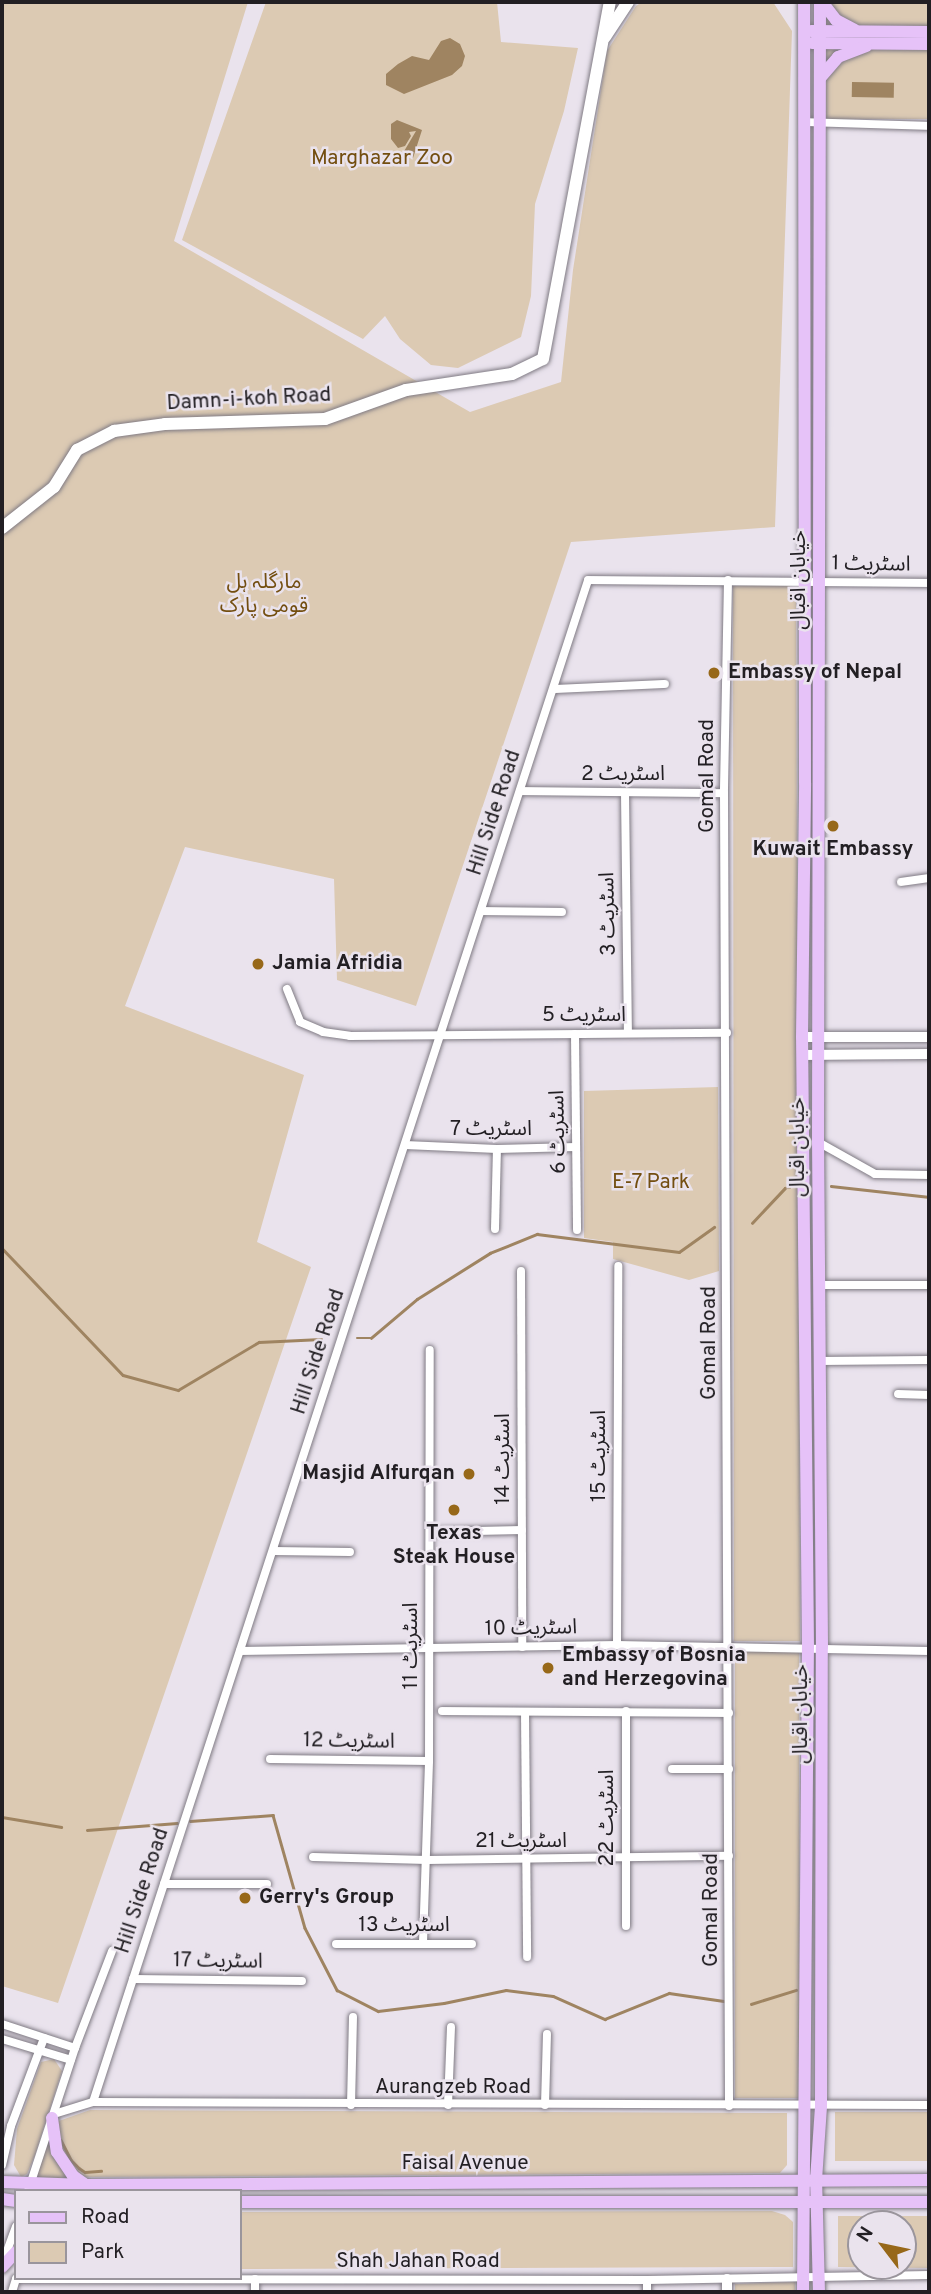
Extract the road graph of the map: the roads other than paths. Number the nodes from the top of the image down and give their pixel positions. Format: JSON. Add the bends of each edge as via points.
{"nodes":[{"id":1,"x":610,"y":2,"type":"edge"},
{"id":2,"x":628,"y":2,"type":"edge"},
{"id":3,"x":794,"y":2,"type":"edge"},
{"id":4,"x":804,"y":2,"type":"edge"},
{"id":5,"x":821,"y":2,"type":"edge"},
{"id":6,"x":860,"y":32,"type":"junction"},
{"id":7,"x":929,"y":32,"type":"edge"},
{"id":8,"x":812,"y":37,"type":"junction"},
{"id":9,"x":601,"y":43,"type":"junction"},
{"id":10,"x":873,"y":43,"type":"junction"},
{"id":11,"x":929,"y":44,"type":"edge"},
{"id":12,"x":820,"y":78,"type":"junction"},
{"id":13,"x":803,"y":122,"type":"junction"},
{"id":14,"x":820,"y":124,"type":"junction"},
{"id":15,"x":929,"y":125,"type":"edge"},
{"id":16,"x":2,"y":528,"type":"edge"},
{"id":17,"x":728,"y":580,"type":"junction"},
{"id":18,"x":803,"y":581,"type":"junction"},
{"id":19,"x":820,"y":581,"type":"junction"},
{"id":20,"x":929,"y":583,"type":"edge"},
{"id":21,"x":579,"y":612,"type":"joint"},
{"id":22,"x":665,"y":684,"type":"dead end"},
{"id":23,"x":554,"y":690,"type":"junction"},
{"id":24,"x":520,"y":791,"type":"junction"},
{"id":25,"x":625,"y":793,"type":"junction"},
{"id":26,"x":724,"y":793,"type":"junction"},
{"id":27,"x":929,"y":878,"type":"edge"},
{"id":28,"x":901,"y":882,"type":"dead end"},
{"id":29,"x":482,"y":911,"type":"junction"},
{"id":30,"x":562,"y":912,"type":"dead end"},
{"id":31,"x":287,"y":989,"type":"dead end"},
{"id":32,"x":727,"y":1032,"type":"junction"},
{"id":33,"x":628,"y":1033,"type":"junction"},
{"id":34,"x":575,"y":1034,"type":"junction"},
{"id":35,"x":441,"y":1035,"type":"junction"},
{"id":36,"x":802,"y":1037,"type":"junction"},
{"id":37,"x":929,"y":1037,"type":"edge"},
{"id":38,"x":818,"y":1038,"type":"junction"},
{"id":39,"x":802,"y":1055,"type":"junction"},
{"id":40,"x":819,"y":1055,"type":"junction"},
{"id":41,"x":929,"y":1055,"type":"edge"},
{"id":42,"x":818,"y":1142,"type":"junction"},
{"id":43,"x":405,"y":1145,"type":"junction"},
{"id":44,"x":576,"y":1147,"type":"junction"},
{"id":45,"x":498,"y":1149,"type":"junction"},
{"id":46,"x":929,"y":1175,"type":"edge"},
{"id":47,"x":495,"y":1229,"type":"dead end"},
{"id":48,"x":577,"y":1230,"type":"dead end"},
{"id":49,"x":618,"y":1266,"type":"dead end"},
{"id":50,"x":521,"y":1271,"type":"dead end"},
{"id":51,"x":929,"y":1284,"type":"edge"},
{"id":52,"x":818,"y":1285,"type":"junction"},
{"id":53,"x":430,"y":1350,"type":"dead end"},
{"id":54,"x":929,"y":1360,"type":"edge"},
{"id":55,"x":819,"y":1361,"type":"junction"},
{"id":56,"x":898,"y":1394,"type":"dead end"},
{"id":57,"x":929,"y":1395,"type":"edge"},
{"id":58,"x":522,"y":1530,"type":"junction"},
{"id":59,"x":430,"y":1532,"type":"junction"},
{"id":60,"x":272,"y":1551,"type":"junction"},
{"id":61,"x":350,"y":1552,"type":"dead end"},
{"id":62,"x":617,"y":1645,"type":"junction"},
{"id":63,"x":729,"y":1646,"type":"junction"},
{"id":64,"x":430,"y":1647,"type":"junction"},
{"id":65,"x":522,"y":1647,"type":"junction"},
{"id":66,"x":815,"y":1647,"type":"junction"},
{"id":67,"x":240,"y":1651,"type":"junction"},
{"id":68,"x":929,"y":1651,"type":"edge"},
{"id":69,"x":442,"y":1711,"type":"dead end"},
{"id":70,"x":626,"y":1711,"type":"junction"},
{"id":71,"x":525,"y":1712,"type":"junction"},
{"id":72,"x":729,"y":1713,"type":"junction"},
{"id":73,"x":270,"y":1759,"type":"dead end"},
{"id":74,"x":429,"y":1761,"type":"junction"},
{"id":75,"x":671,"y":1769,"type":"dead end"},
{"id":76,"x":729,"y":1769,"type":"junction"},
{"id":77,"x":729,"y":1856,"type":"junction"},
{"id":78,"x":313,"y":1857,"type":"dead end"},
{"id":79,"x":625,"y":1858,"type":"junction"},
{"id":80,"x":524,"y":1859,"type":"junction"},
{"id":81,"x":427,"y":1860,"type":"junction"},
{"id":82,"x":164,"y":1884,"type":"junction"},
{"id":83,"x":267,"y":1884,"type":"dead end"},
{"id":84,"x":626,"y":1926,"type":"dead end"},
{"id":85,"x":422,"y":1943,"type":"junction"},
{"id":86,"x":336,"y":1944,"type":"dead end"},
{"id":87,"x":472,"y":1944,"type":"dead end"},
{"id":88,"x":112,"y":1951,"type":"dead end"},
{"id":89,"x":527,"y":1957,"type":"dead end"},
{"id":90,"x":133,"y":1979,"type":"junction"},
{"id":91,"x":302,"y":1981,"type":"dead end"},
{"id":92,"x":353,"y":2017,"type":"dead end"},
{"id":93,"x":2,"y":2024,"type":"edge"},
{"id":94,"x":451,"y":2027,"type":"dead end"},
{"id":95,"x":547,"y":2034,"type":"dead end"},
{"id":96,"x":44,"y":2038,"type":"junction"},
{"id":97,"x":2,"y":2039,"type":"edge"},
{"id":98,"x":75,"y":2048,"type":"junction"},
{"id":99,"x":39,"y":2050,"type":"junction"},
{"id":100,"x":71,"y":2060,"type":"junction"},
{"id":101,"x":93,"y":2102,"type":"junction"},
{"id":102,"x":351,"y":2105,"type":"junction"},
{"id":103,"x":449,"y":2105,"type":"junction"},
{"id":104,"x":545,"y":2105,"type":"junction"},
{"id":105,"x":929,"y":2105,"type":"edge"},
{"id":106,"x":729,"y":2106,"type":"junction"},
{"id":107,"x":813,"y":2106,"type":"junction"},
{"id":108,"x":53,"y":2116,"type":"junction"},
{"id":109,"x":812,"y":2143,"type":"junction"},
{"id":110,"x":2,"y":2165,"type":"edge"},
{"id":111,"x":864,"y":2180,"type":"junction"},
{"id":112,"x":929,"y":2180,"type":"edge"},
{"id":113,"x":771,"y":2181,"type":"junction"},
{"id":114,"x":810,"y":2181,"type":"junction"},
{"id":115,"x":2,"y":2182,"type":"edge"},
{"id":116,"x":86,"y":2185,"type":"junction"},
{"id":117,"x":29,"y":2188,"type":"edge"},
{"id":118,"x":242,"y":2202,"type":"edge"},
{"id":119,"x":810,"y":2202,"type":"junction"},
{"id":120,"x":862,"y":2202,"type":"junction"},
{"id":121,"x":929,"y":2202,"type":"edge"},
{"id":122,"x":773,"y":2203,"type":"junction"},
{"id":123,"x":803,"y":2229,"type":"junction"},
{"id":124,"x":817,"y":2231,"type":"junction"},
{"id":125,"x":14,"y":2232,"type":"edge"},
{"id":126,"x":2,"y":2266,"type":"edge"},
{"id":127,"x":819,"y":2275,"type":"junction"},
{"id":128,"x":929,"y":2275,"type":"edge"},
{"id":129,"x":803,"y":2276,"type":"junction"},
{"id":130,"x":242,"y":2279,"type":"edge"},
{"id":131,"x":256,"y":2279,"type":"junction"},
{"id":132,"x":727,"y":2279,"type":"junction"},
{"id":133,"x":647,"y":2280,"type":"junction"},
{"id":134,"x":255,"y":2292,"type":"edge"},
{"id":135,"x":647,"y":2292,"type":"edge"},
{"id":136,"x":727,"y":2292,"type":"edge"},
{"id":137,"x":803,"y":2292,"type":"edge"},
{"id":138,"x":819,"y":2292,"type":"edge"}],
"edges":[{"from":1,"to":9,"type":"main road","name":"Damn-i-koh Road"},
{"from":2,"to":9,"type":"main road"},
{"from":3,"to":8,"type":"main road"},
{"from":4,"to":8,"type":"main road","name":"خیابان اقبال"},
{"from":5,"to":6,"type":"main road","via":[[836,20]]},
{"from":5,"to":8,"type":"main road","name":"خیابان اقبال"},
{"from":6,"to":7,"type":"main road"},
{"from":6,"to":8,"type":"main road"},
{"from":8,"to":10,"type":"main road"},
{"from":8,"to":12,"type":"main road","name":"خیابان اقبال"},
{"from":8,"to":13,"type":"main road","name":"خیابان اقبال"},
{"from":9,"to":16,"type":"main road","name":"Damn-i-koh Road","via":[[547,351],[536,365],[406,390],[325,419],[165,424],[114,431],[77,450],[54,487]]},
{"from":10,"to":11,"type":"main road"},
{"from":10,"to":12,"type":"main road","via":[[838,57]]},
{"from":12,"to":14,"type":"main road","name":"خیابان اقبال"},
{"from":13,"to":14,"type":"street"},
{"from":13,"to":18,"type":"main road","name":"خیابان اقبال"},
{"from":14,"to":15,"type":"street"},
{"from":14,"to":19,"type":"main road","name":"خیابان اقبال"},
{"from":17,"to":18,"type":"street","name":"اسٹریٹ 1"},
{"from":17,"to":21,"type":"street","name":"اسٹریٹ 1","via":[[589,580]]},
{"from":17,"to":26,"type":"street","name":"Gomal Road"},
{"from":18,"to":19,"type":"street","name":"اسٹریٹ 1"},
{"from":18,"to":36,"type":"main road","name":"خیابان اقبال"},
{"from":19,"to":20,"type":"street","name":"اسٹریٹ 1"},
{"from":19,"to":38,"type":"main road","name":"خیابان اقبال"},
{"from":21,"to":23,"type":"street","name":"Hill Side Road"},
{"from":22,"to":23,"type":"street"},
{"from":23,"to":24,"type":"street","name":"Hill Side Road"},
{"from":24,"to":25,"type":"street","name":"اسٹریٹ 2"},
{"from":24,"to":29,"type":"street","name":"Hill Side Road"},
{"from":25,"to":26,"type":"street","name":"اسٹریٹ 2"},
{"from":25,"to":33,"type":"street","name":"اسٹریٹ 3"},
{"from":26,"to":32,"type":"street","name":"Gomal Road"},
{"from":27,"to":28,"type":"street"},
{"from":29,"to":30,"type":"street"},
{"from":29,"to":35,"type":"street","name":"Hill Side Road"},
{"from":31,"to":35,"type":"street","name":"اسٹریٹ 5","via":[[300,1022],[323,1032]]},
{"from":32,"to":33,"type":"street","name":"اسٹریٹ 5"},
{"from":32,"to":63,"type":"street","name":"Gomal Road"},
{"from":33,"to":34,"type":"street","name":"اسٹریٹ 5"},
{"from":34,"to":35,"type":"street","name":"اسٹریٹ 5"},
{"from":34,"to":44,"type":"street","name":"اسٹریٹ 6"},
{"from":35,"to":43,"type":"street","name":"Hill Side Road"},
{"from":36,"to":38,"type":"street"},
{"from":36,"to":39,"type":"main road","name":"خیابان اقبال"},
{"from":37,"to":38,"type":"street"},
{"from":38,"to":40,"type":"main road","name":"خیابان اقبال"},
{"from":39,"to":40,"type":"street"},
{"from":39,"to":66,"type":"main road","name":"خیابان اقبال"},
{"from":40,"to":41,"type":"street"},
{"from":40,"to":42,"type":"main road","name":"خیابان اقبال"},
{"from":42,"to":46,"type":"street","via":[[875,1174]]},
{"from":42,"to":52,"type":"main road","name":"خیابان اقبال"},
{"from":43,"to":45,"type":"street","name":"اسٹریٹ 7"},
{"from":43,"to":60,"type":"street","name":"Hill Side Road"},
{"from":44,"to":45,"type":"street","name":"اسٹریٹ 7"},
{"from":44,"to":48,"type":"street","name":"اسٹریٹ 6"},
{"from":45,"to":47,"type":"street"},
{"from":49,"to":62,"type":"street","name":"اسٹریٹ 15"},
{"from":50,"to":58,"type":"street","name":"اسٹریٹ 14"},
{"from":51,"to":52,"type":"street"},
{"from":52,"to":55,"type":"main road","name":"خیابان اقبال"},
{"from":53,"to":59,"type":"street","name":"اسٹریٹ 11"},
{"from":54,"to":55,"type":"street"},
{"from":55,"to":66,"type":"main road","name":"خیابان اقبال"},
{"from":56,"to":57,"type":"street"},
{"from":58,"to":59,"type":"street"},
{"from":58,"to":65,"type":"street","name":"اسٹریٹ 14"},
{"from":59,"to":64,"type":"street","name":"اسٹریٹ 11"},
{"from":60,"to":61,"type":"street"},
{"from":60,"to":67,"type":"street","name":"Hill Side Road"},
{"from":62,"to":63,"type":"street","name":"اسٹریٹ 10"},
{"from":62,"to":65,"type":"street","name":"اسٹریٹ 10"},
{"from":63,"to":66,"type":"street","name":"اسٹریٹ 10"},
{"from":63,"to":72,"type":"street","name":"Gomal Road"},
{"from":64,"to":65,"type":"street","name":"اسٹریٹ 10"},
{"from":64,"to":67,"type":"street","name":"اسٹریٹ 10"},
{"from":64,"to":74,"type":"street","name":"اسٹریٹ 11"},
{"from":66,"to":68,"type":"street","name":"اسٹریٹ 10"},
{"from":66,"to":107,"type":"main road","name":"خیابان اقبال"},
{"from":67,"to":82,"type":"street","name":"Hill Side Road"},
{"from":69,"to":71,"type":"street"},
{"from":70,"to":71,"type":"street"},
{"from":70,"to":72,"type":"street"},
{"from":70,"to":79,"type":"street","name":"اسٹریٹ 22"},
{"from":71,"to":80,"type":"street"},
{"from":72,"to":76,"type":"street","name":"Gomal Road"},
{"from":73,"to":74,"type":"street","name":"اسٹریٹ 12"},
{"from":74,"to":81,"type":"street","name":"اسٹریٹ 11"},
{"from":75,"to":76,"type":"street"},
{"from":76,"to":77,"type":"street","name":"Gomal Road"},
{"from":77,"to":79,"type":"street","name":"اسٹریٹ 21"},
{"from":77,"to":106,"type":"street","name":"Gomal Road"},
{"from":78,"to":81,"type":"street","name":"اسٹریٹ 21"},
{"from":79,"to":80,"type":"street","name":"اسٹریٹ 21"},
{"from":79,"to":84,"type":"street","name":"اسٹریٹ 22"},
{"from":80,"to":81,"type":"street","name":"اسٹریٹ 21"},
{"from":80,"to":89,"type":"street"},
{"from":81,"to":85,"type":"street","name":"اسٹریٹ 11"},
{"from":82,"to":83,"type":"street"},
{"from":82,"to":90,"type":"street","name":"Hill Side Road"},
{"from":85,"to":86,"type":"street","name":"اسٹریٹ 13"},
{"from":85,"to":87,"type":"street","name":"اسٹریٹ 13"},
{"from":88,"to":98,"type":"street"},
{"from":90,"to":91,"type":"street","name":"اسٹریٹ 17"},
{"from":90,"to":101,"type":"street","name":"Hill Side Road"},
{"from":92,"to":102,"type":"street"},
{"from":93,"to":96,"type":"street"},
{"from":94,"to":103,"type":"street"},
{"from":95,"to":104,"type":"street"},
{"from":96,"to":98,"type":"street"},
{"from":96,"to":99,"type":"street"},
{"from":97,"to":99,"type":"street"},
{"from":98,"to":100,"type":"street"},
{"from":99,"to":100,"type":"street"},
{"from":99,"to":110,"type":"street"},
{"from":100,"to":108,"type":"street"},
{"from":101,"to":102,"type":"street","name":"Aurangzeb Road"},
{"from":101,"to":108,"type":"street","name":"Aurangzeb Road"},
{"from":102,"to":103,"type":"street","name":"Aurangzeb Road"},
{"from":103,"to":104,"type":"street","name":"Aurangzeb Road"},
{"from":104,"to":106,"type":"street","name":"Aurangzeb Road"},
{"from":105,"to":107,"type":"street","name":"Aurangzeb Road"},
{"from":106,"to":107,"type":"street","name":"Aurangzeb Road"},
{"from":107,"to":109,"type":"main road","name":"خیابان اقبال"},
{"from":108,"to":116,"type":"main road","via":[[57,2152],[73,2176]]},
{"from":108,"to":117,"type":"street"},
{"from":109,"to":111,"type":"main road","via":[[826,2167]]},
{"from":109,"to":113,"type":"main road","via":[[793,2172]]},
{"from":109,"to":114,"type":"main road","name":"خیابان اقبال"},
{"from":111,"to":112,"type":"main road","name":"Faisal Avenue"},
{"from":111,"to":114,"type":"main road","name":"Faisal Avenue"},
{"from":113,"to":114,"type":"main road","name":"Faisal Avenue"},
{"from":113,"to":116,"type":"main road","name":"Faisal Avenue"},
{"from":114,"to":119,"type":"main road","name":"خیابان اقبال"},
{"from":115,"to":117,"type":"main road","name":"Faisal Avenue"},
{"from":116,"to":117,"type":"main road","name":"Faisal Avenue"},
{"from":118,"to":122,"type":"main road","name":"Faisal Avenue"},
{"from":119,"to":120,"type":"main road","name":"Faisal Avenue"},
{"from":119,"to":122,"type":"main road","name":"Faisal Avenue"},
{"from":119,"to":123,"type":"main road","name":"خیابان اقبال"},
{"from":119,"to":124,"type":"main road","name":"خیابان اقبال"},
{"from":120,"to":121,"type":"main road","name":"Faisal Avenue"},
{"from":120,"to":124,"type":"main road","via":[[831,2210]]},
{"from":122,"to":123,"type":"main road","via":[[792,2212]]},
{"from":123,"to":129,"type":"main road","name":"خیابان اقبال"},
{"from":124,"to":127,"type":"main road","name":"خیابان اقبال"},
{"from":125,"to":126,"type":"street"},
{"from":127,"to":128,"type":"street","name":"Shah Jahan Road"},
{"from":127,"to":129,"type":"street","name":"Shah Jahan Road"},
{"from":127,"to":138,"type":"main road","name":"خیابان اقبال"},
{"from":129,"to":132,"type":"street","name":"Shah Jahan Road"},
{"from":129,"to":137,"type":"main road","name":"خیابان اقبال"},
{"from":130,"to":131,"type":"street","name":"Shah Jahan Road"},
{"from":131,"to":133,"type":"street","name":"Shah Jahan Road"},
{"from":131,"to":134,"type":"street"},
{"from":132,"to":133,"type":"street","name":"Shah Jahan Road"},
{"from":132,"to":136,"type":"street"},
{"from":133,"to":135,"type":"street"}]}
